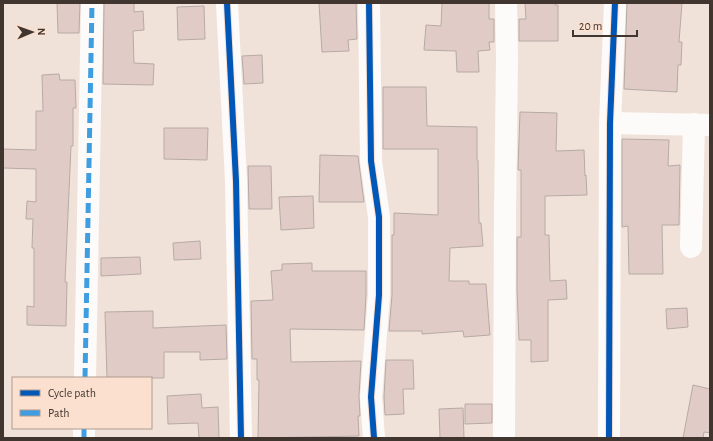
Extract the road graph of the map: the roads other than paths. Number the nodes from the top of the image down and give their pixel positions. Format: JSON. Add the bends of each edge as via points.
{"nodes":[{"id":1,"x":92,"y":3,"type":"edge"},
{"id":2,"x":227,"y":3,"type":"edge"},
{"id":3,"x":369,"y":3,"type":"edge"},
{"id":4,"x":506,"y":3,"type":"edge"},
{"id":5,"x":615,"y":3,"type":"edge"},
{"id":6,"x":610,"y":123,"type":"junction"},
{"id":7,"x":702,"y":125,"type":"edge"},
{"id":8,"x":691,"y":247,"type":"dead end"},
{"id":9,"x":85,"y":377,"type":"edge"},
{"id":10,"x":241,"y":438,"type":"edge"},
{"id":11,"x":374,"y":438,"type":"edge"},
{"id":12,"x":504,"y":438,"type":"edge"},
{"id":13,"x":609,"y":438,"type":"edge"}],
"edges":[{"from":1,"to":9,"type":"street"},
{"from":2,"to":10,"type":"street","via":[[236,181]]},
{"from":3,"to":11,"type":"street","via":[[371,161],[379,217],[379,295],[371,397]]},
{"from":4,"to":12,"type":"street"},
{"from":5,"to":6,"type":"street"},
{"from":6,"to":7,"type":"street"},
{"from":6,"to":13,"type":"street"},
{"from":7,"to":8,"type":"street"}]}
